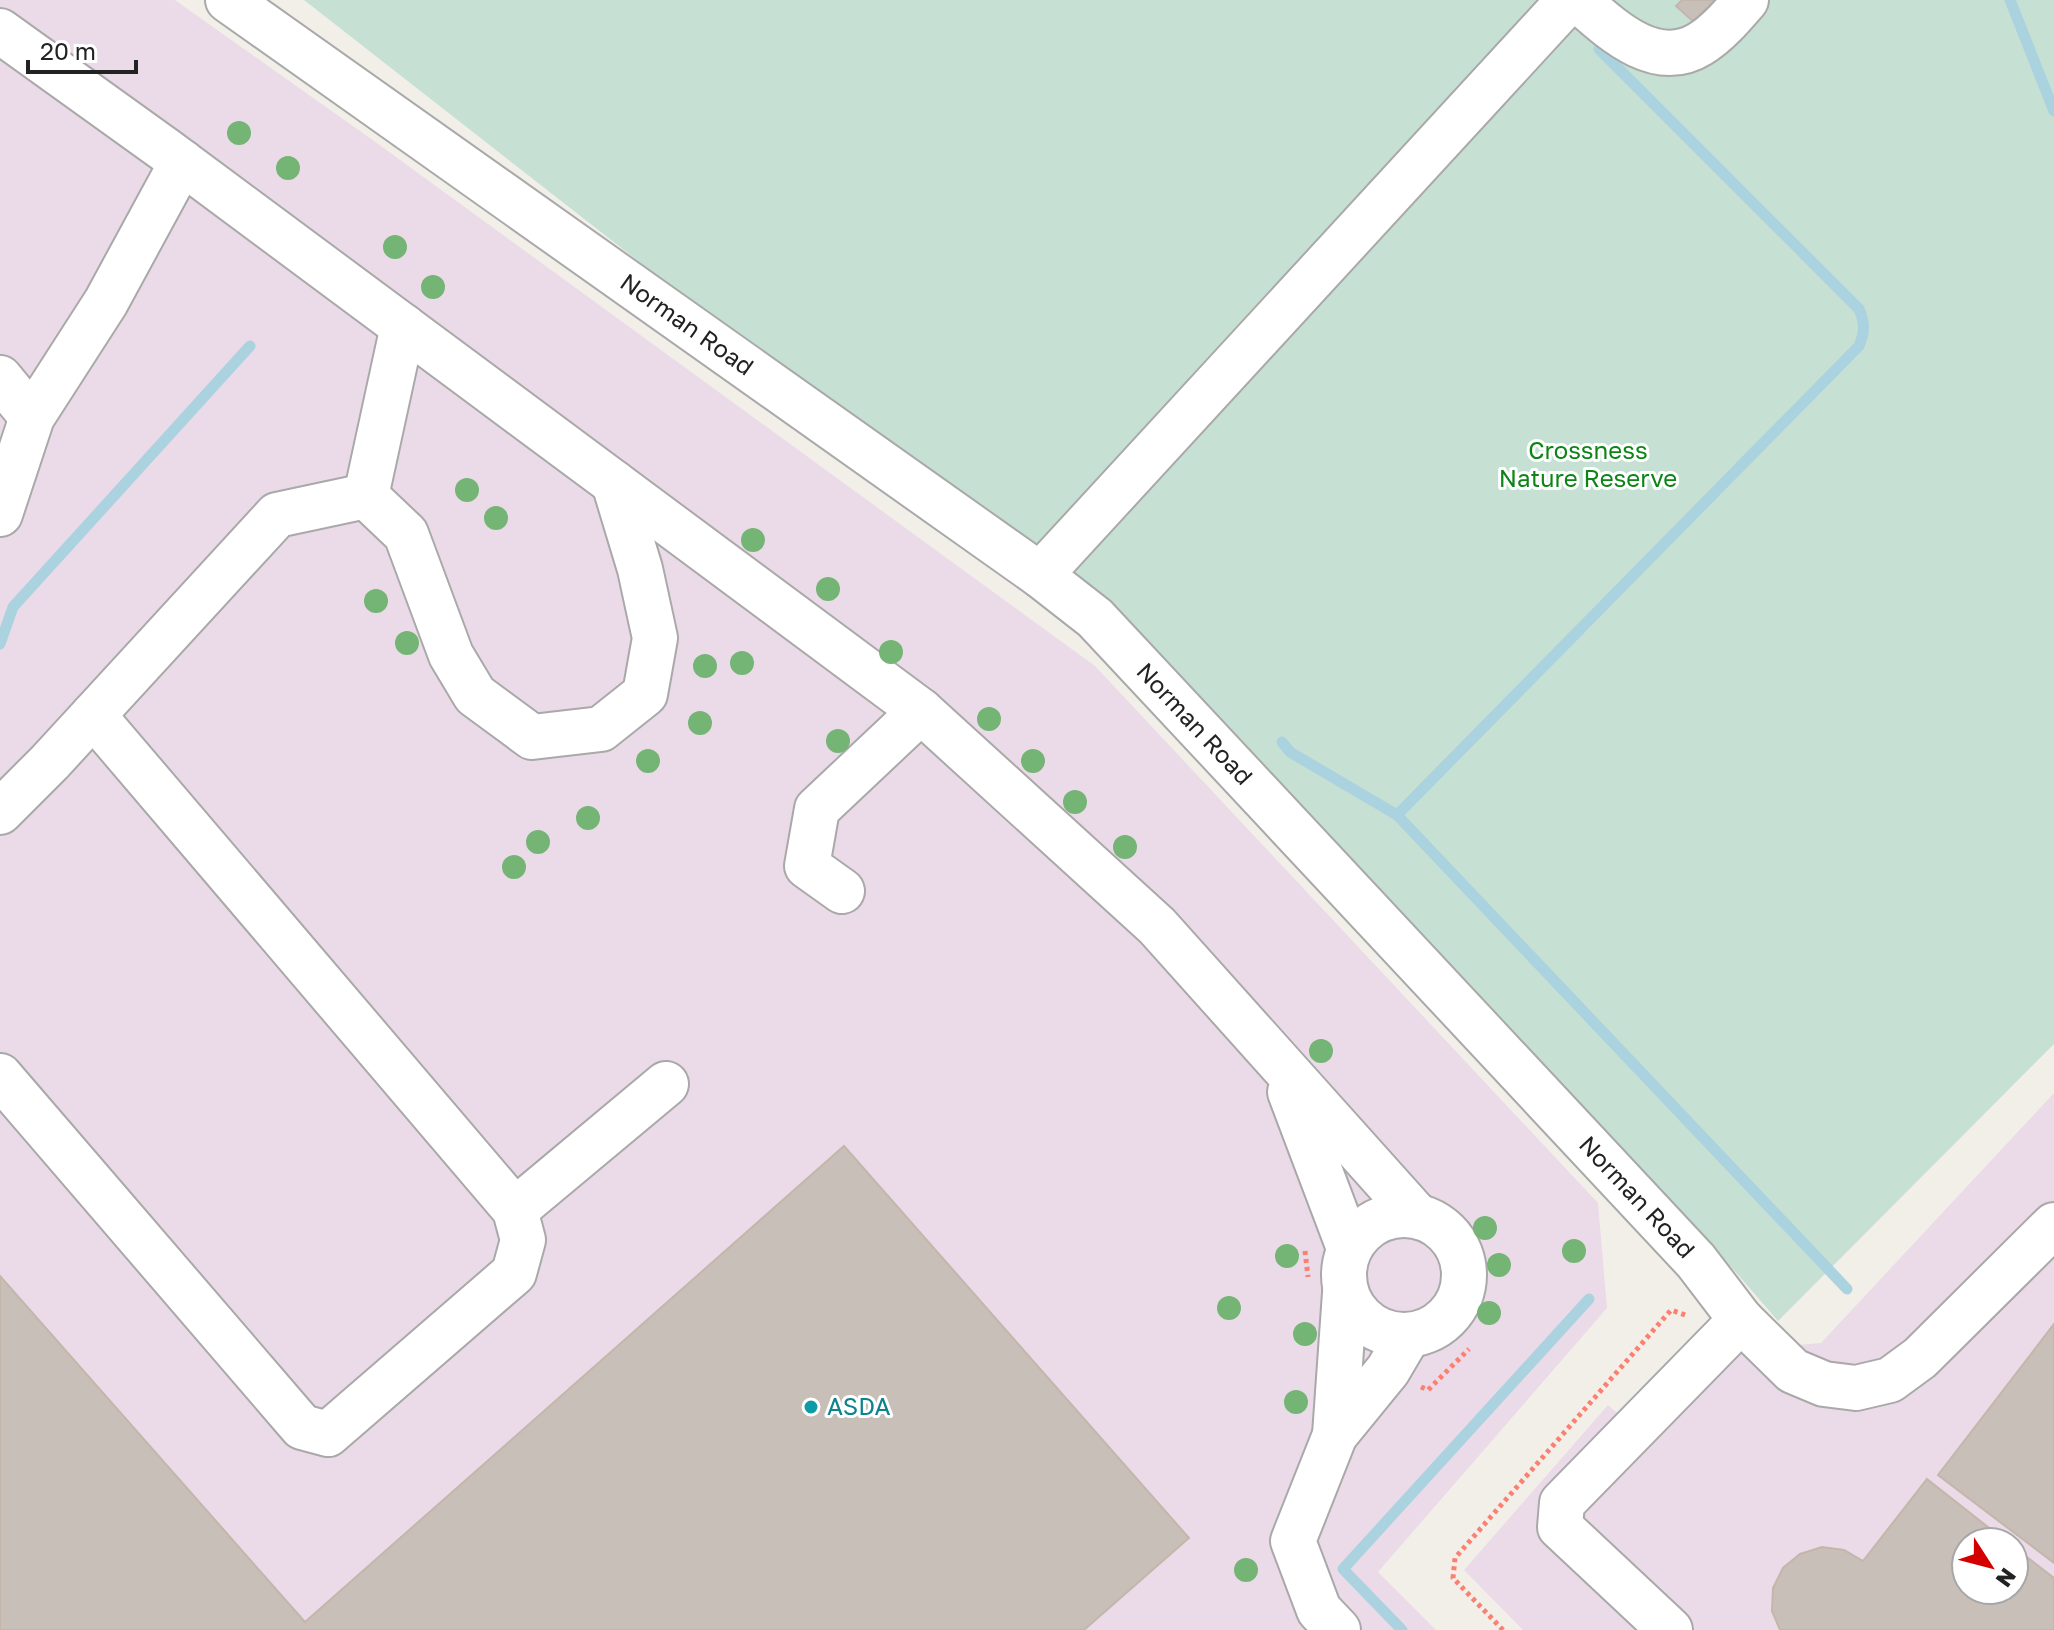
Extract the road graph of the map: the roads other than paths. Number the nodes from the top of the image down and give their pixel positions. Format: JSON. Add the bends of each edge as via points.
{"nodes":[{"id":1,"x":228,"y":0,"type":"edge"},
{"id":2,"x":1569,"y":0,"type":"edge"},
{"id":3,"x":1578,"y":0,"type":"edge"},
{"id":4,"x":1746,"y":0,"type":"edge"},
{"id":5,"x":0,"y":31,"type":"edge"},
{"id":6,"x":182,"y":162,"type":"junction"},
{"id":7,"x":403,"y":326,"type":"junction"},
{"id":8,"x":0,"y":378,"type":"edge"},
{"id":9,"x":32,"y":417,"type":"junction"},
{"id":10,"x":614,"y":483,"type":"junction"},
{"id":11,"x":366,"y":496,"type":"junction"},
{"id":12,"x":0,"y":514,"type":"edge"},
{"id":13,"x":1040,"y":575,"type":"junction"},
{"id":14,"x":921,"y":711,"type":"junction"},
{"id":15,"x":93,"y":715,"type":"junction"},
{"id":16,"x":0,"y":812,"type":"edge"},
{"id":17,"x":842,"y":891,"type":"dead end"},
{"id":18,"x":1276,"y":1060,"type":"junction"},
{"id":19,"x":0,"y":1076,"type":"edge"},
{"id":20,"x":666,"y":1084,"type":"dead end"},
{"id":21,"x":515,"y":1210,"type":"junction"},
{"id":22,"x":1416,"y":1215,"type":"junction"},
{"id":23,"x":2054,"y":1225,"type":"edge"},
{"id":24,"x":1349,"y":1248,"type":"junction"},
{"id":25,"x":1327,"y":1292,"type":"junction"},
{"id":26,"x":1741,"y":1320,"type":"junction"},
{"id":27,"x":1408,"y":1336,"type":"junction"},
{"id":28,"x":1335,"y":1435,"type":"junction"},
{"id":29,"x":1338,"y":1630,"type":"edge"},
{"id":30,"x":1670,"y":1630,"type":"edge"}],
"edges":[{"from":1,"to":13,"type":"street","name":"Norman Road"},
{"from":2,"to":13,"type":"street"},
{"from":3,"to":4,"type":"street","via":[[1615,32],[1662,52],[1703,43]]},
{"from":5,"to":6,"type":"street"},
{"from":6,"to":7,"type":"street"},
{"from":6,"to":9,"type":"street","via":[[106,302]]},
{"from":7,"to":10,"type":"street"},
{"from":7,"to":11,"type":"street"},
{"from":8,"to":9,"type":"street"},
{"from":9,"to":12,"type":"street"},
{"from":10,"to":11,"type":"street","via":[[655,638],[645,694],[601,729],[532,737],[475,695],[451,655],[406,534]]},
{"from":10,"to":14,"type":"street"},
{"from":11,"to":15,"type":"street","via":[[277,515]]},
{"from":13,"to":26,"type":"street","name":"Norman Road","via":[[1095,618],[1696,1261]]},
{"from":14,"to":17,"type":"street","via":[[817,809],[807,866]]},
{"from":14,"to":18,"type":"street","via":[[1157,926]]},
{"from":15,"to":16,"type":"street"},
{"from":15,"to":21,"type":"street"},
{"from":18,"to":22,"type":"street"},
{"from":18,"to":24,"type":"street"},
{"from":19,"to":21,"type":"street","via":[[302,1427],[328,1434],[514,1273],[523,1240]]},
{"from":20,"to":21,"type":"street"},
{"from":22,"to":24,"type":"street","via":[[1390,1215],[1371,1223]]},
{"from":22,"to":27,"type":"street","via":[[1437,1223],[1453,1238],[1465,1281],[1454,1309],[1434,1328]]},
{"from":23,"to":26,"type":"street","name":"Norman Road","via":[[1920,1358],[1890,1380],[1856,1388],[1824,1384],[1793,1371]]},
{"from":24,"to":25,"type":"street","via":[[1342,1273]]},
{"from":25,"to":27,"type":"street","via":[[1380,1331]]},
{"from":25,"to":28,"type":"street"},
{"from":26,"to":30,"type":"street","via":[[1562,1503],[1560,1527]]},
{"from":27,"to":28,"type":"street","via":[[1388,1370]]},
{"from":28,"to":29,"type":"street","via":[[1293,1541],[1319,1610]]}]}
